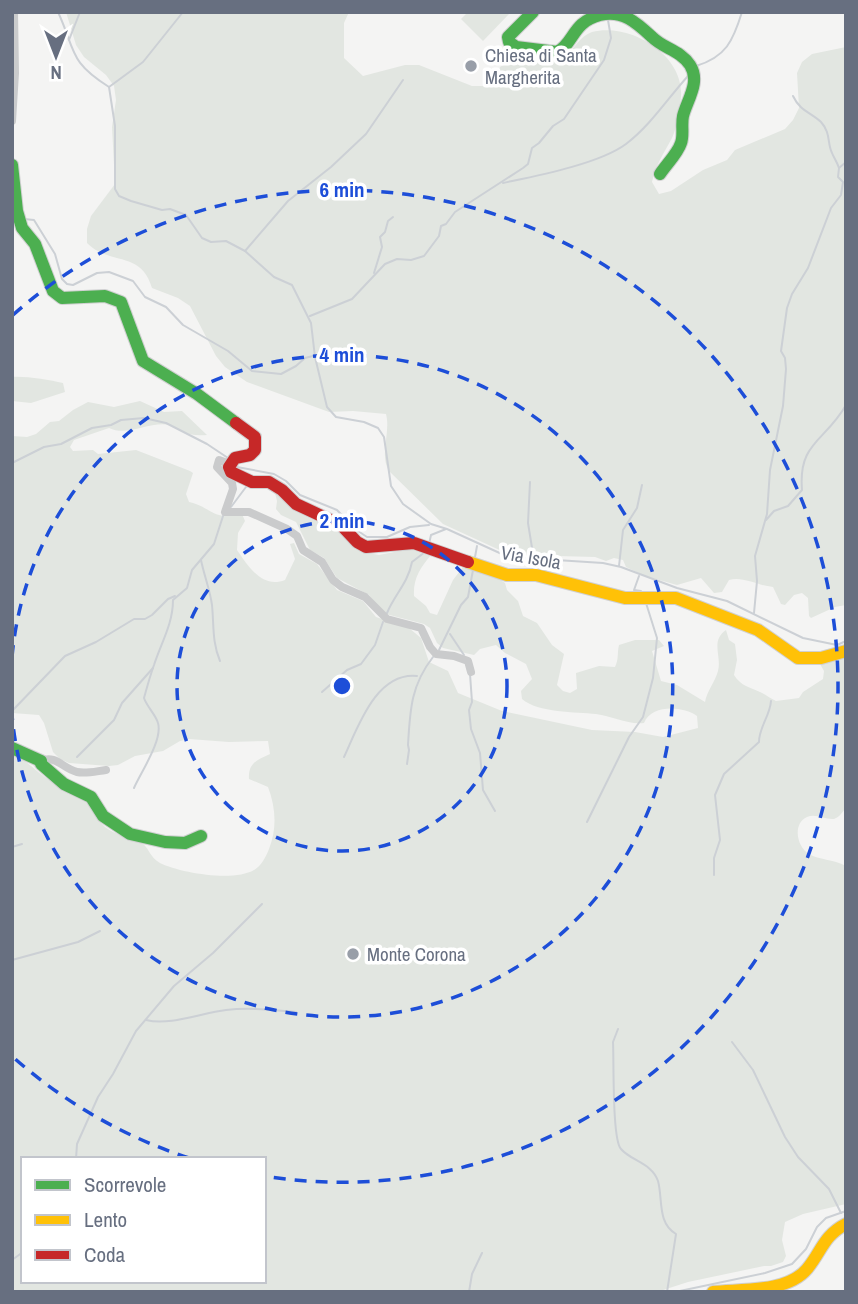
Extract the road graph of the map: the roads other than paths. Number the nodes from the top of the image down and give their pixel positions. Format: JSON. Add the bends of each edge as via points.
{"nodes":[{"id":1,"x":14,"y":12,"type":"edge"},
{"id":2,"x":533,"y":12,"type":"edge"},
{"id":3,"x":12,"y":121,"type":"edge"},
{"id":4,"x":12,"y":165,"type":"edge"},
{"id":5,"x":660,"y":174,"type":"dead end"},
{"id":6,"x":230,"y":464,"type":"junction"},
{"id":7,"x":846,"y":651,"type":"edge"},
{"id":8,"x":471,"y":672,"type":"dead end"},
{"id":9,"x":12,"y":748,"type":"edge"},
{"id":10,"x":41,"y":761,"type":"junction"},
{"id":11,"x":106,"y":770,"type":"dead end"},
{"id":12,"x":201,"y":836,"type":"dead end"},
{"id":13,"x":846,"y":1224,"type":"edge"},
{"id":14,"x":713,"y":1292,"type":"edge"}],
"edges":[{"from":1,"to":3,"type":"street"},
{"from":2,"to":5,"type":"street","via":[[508,37],[516,47],[557,52],[580,25],[600,15],[617,14],[634,20],[658,43],[680,53],[692,68],[694,88],[683,117],[681,144]]},
{"from":4,"to":6,"type":"street","via":[[22,231],[36,244],[52,292],[59,298],[105,295],[121,302],[144,361],[255,437],[255,450]]},
{"from":6,"to":7,"type":"street","name":"Via Isola","via":[[231,472],[252,482],[269,482],[296,504],[341,525],[366,547],[414,543],[507,575],[536,575],[625,598],[676,598],[758,630],[798,658]]},
{"from":6,"to":8,"type":"street","via":[[224,460],[217,463],[233,489],[225,512],[249,512],[287,529],[342,587],[365,597],[387,619],[421,628],[436,654],[468,661]]},
{"from":9,"to":10,"type":"street"},
{"from":10,"to":11,"type":"street","via":[[54,760],[81,773]]},
{"from":10,"to":12,"type":"street","via":[[54,777],[91,797],[103,816],[130,834],[185,843]]},
{"from":13,"to":14,"type":"street","via":[[828,1236],[806,1271],[792,1281]]}]}
